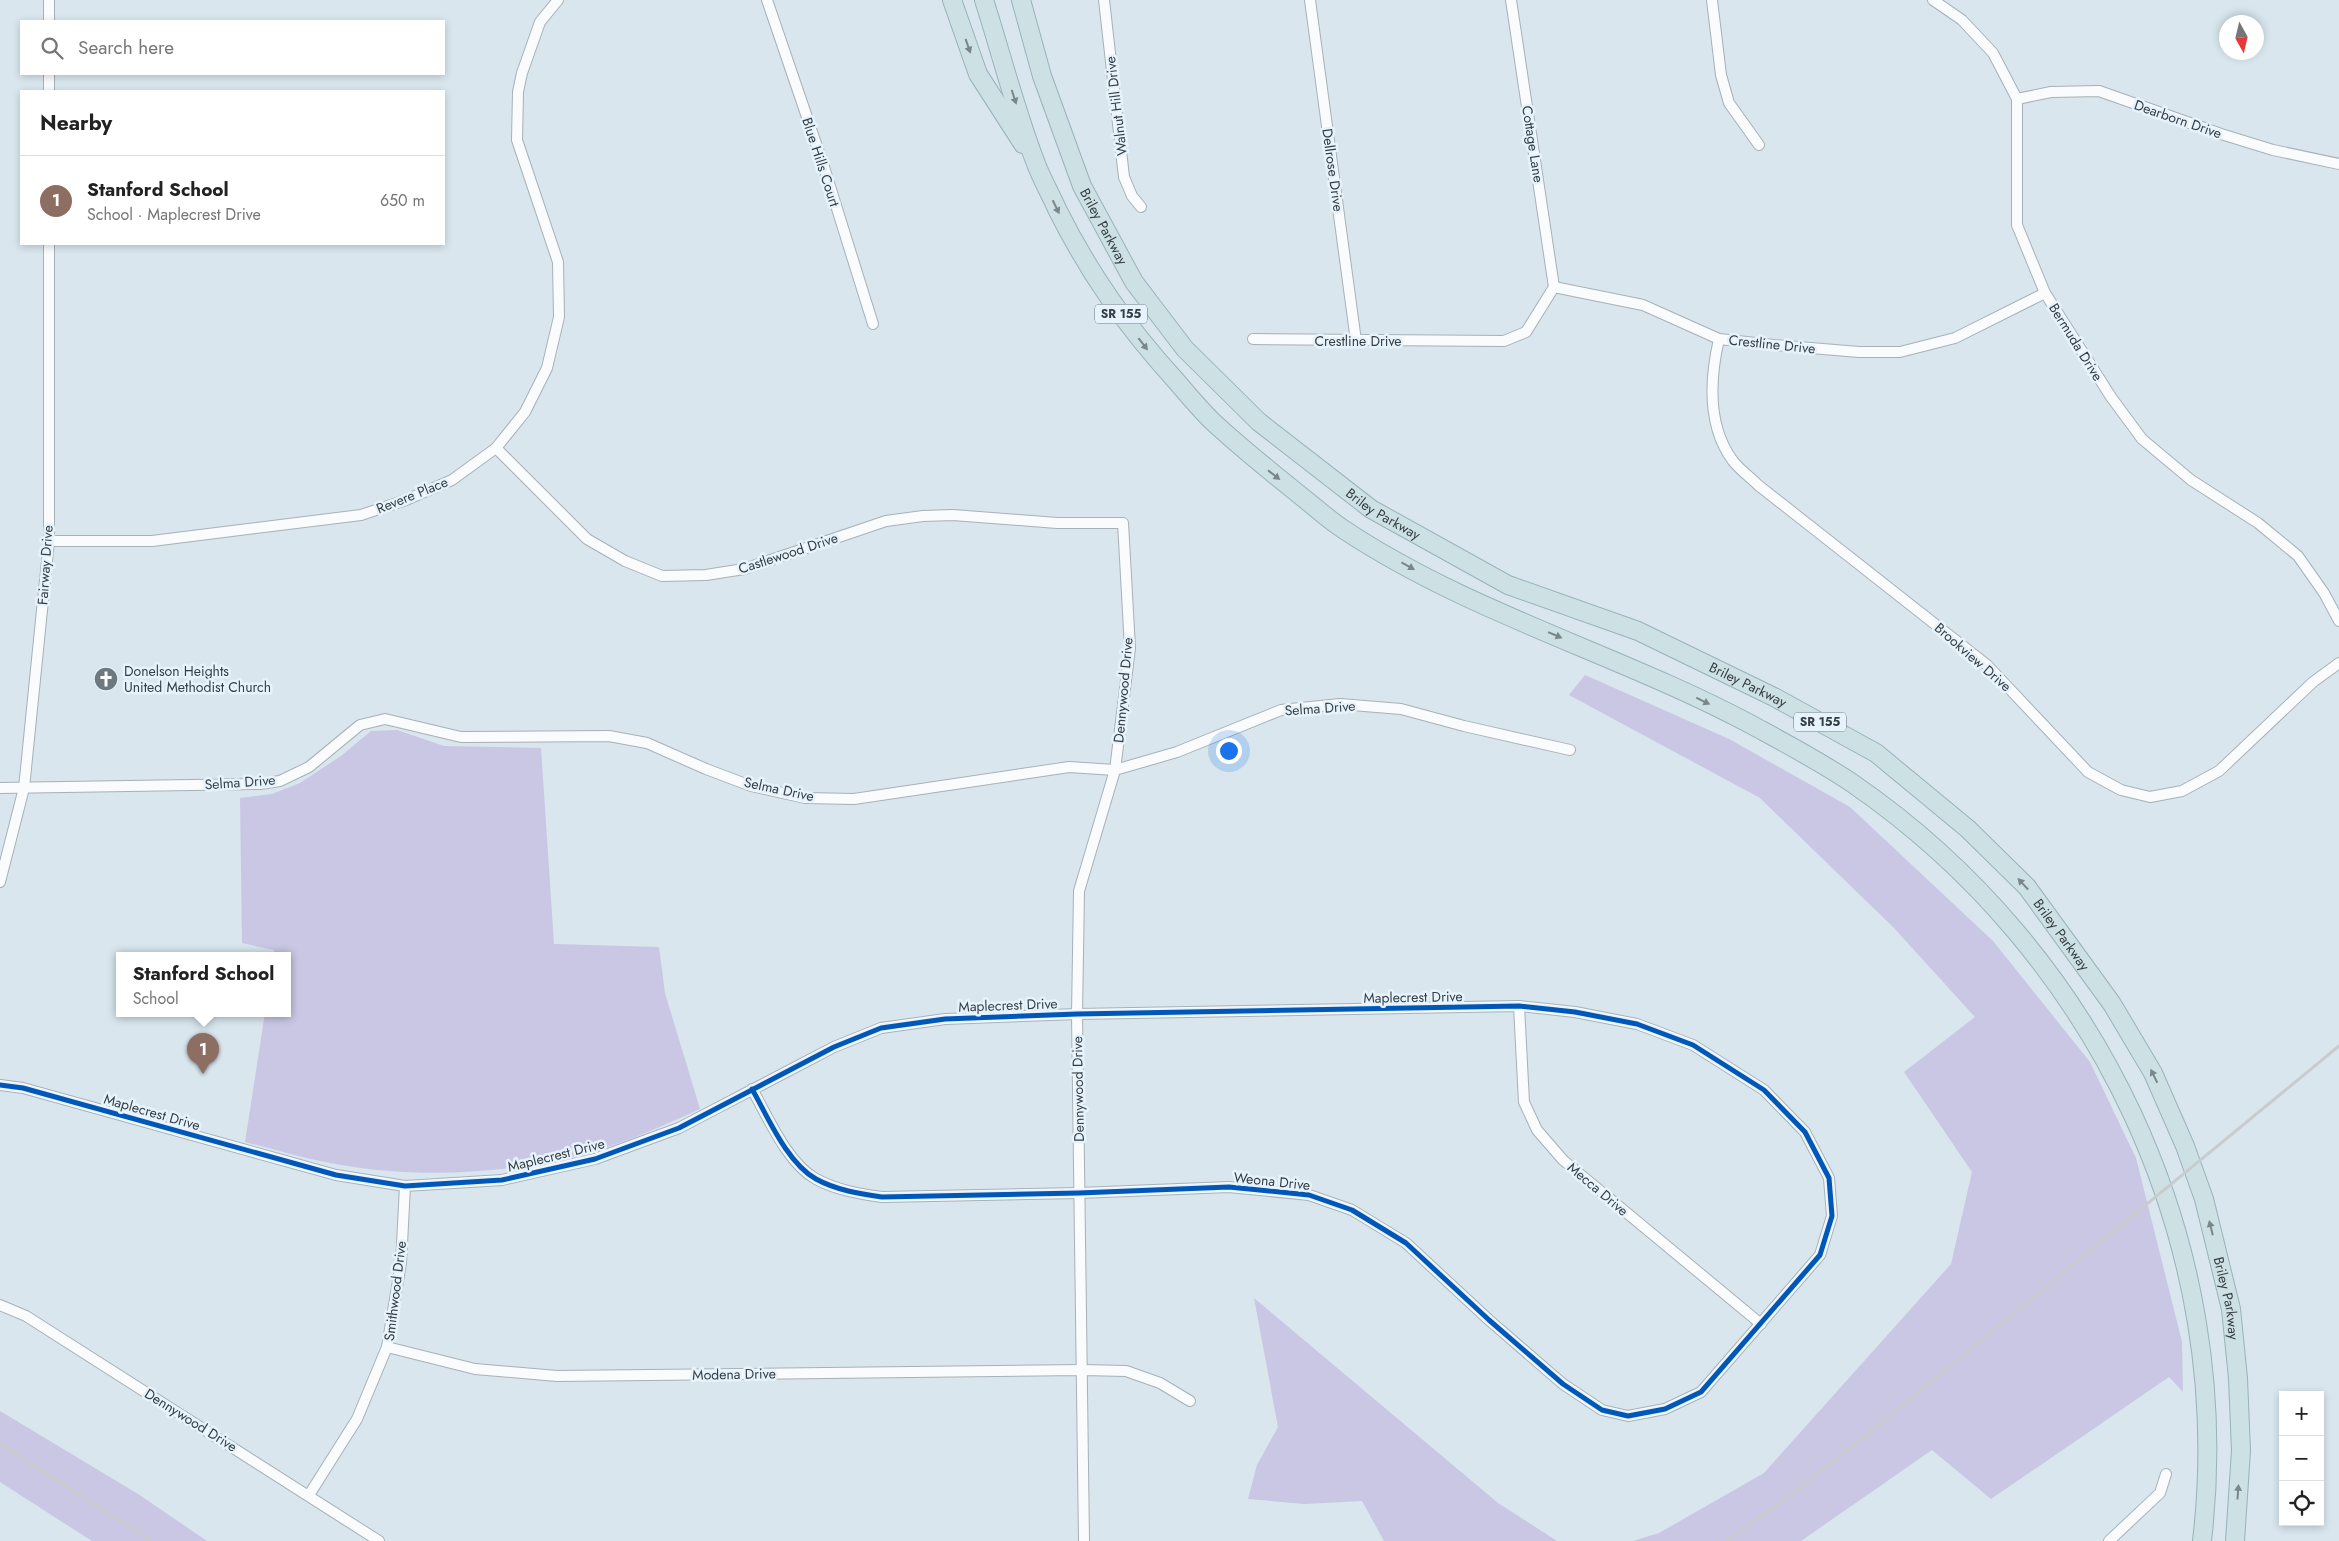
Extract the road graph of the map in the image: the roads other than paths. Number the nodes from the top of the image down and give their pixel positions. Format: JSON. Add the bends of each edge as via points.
{"nodes":[{"id":1,"x":50,"y":0,"type":"edge"},
{"id":2,"x":558,"y":0,"type":"edge"},
{"id":3,"x":766,"y":0,"type":"edge"},
{"id":4,"x":952,"y":0,"type":"edge"},
{"id":5,"x":984,"y":0,"type":"edge"},
{"id":6,"x":1021,"y":0,"type":"edge"},
{"id":7,"x":1025,"y":0,"type":"edge"},
{"id":8,"x":1104,"y":0,"type":"edge"},
{"id":9,"x":1310,"y":0,"type":"edge"},
{"id":10,"x":1511,"y":0,"type":"edge"},
{"id":11,"x":1712,"y":0,"type":"edge"},
{"id":12,"x":1933,"y":0,"type":"edge"},
{"id":13,"x":49,"y":20,"type":"edge"},
{"id":14,"x":1028,"y":25,"type":"junction"},
{"id":15,"x":49,"y":75,"type":"edge"},
{"id":16,"x":49,"y":90,"type":"edge"},
{"id":17,"x":2016,"y":99,"type":"junction"},
{"id":18,"x":1759,"y":145,"type":"dead end"},
{"id":19,"x":1035,"y":163,"type":"junction"},
{"id":20,"x":2339,"y":164,"type":"edge"},
{"id":21,"x":1141,"y":207,"type":"dead end"},
{"id":22,"x":49,"y":245,"type":"edge"},
{"id":23,"x":1554,"y":287,"type":"junction"},
{"id":24,"x":2045,"y":293,"type":"junction"},
{"id":25,"x":873,"y":324,"type":"dead end"},
{"id":26,"x":1719,"y":338,"type":"junction"},
{"id":27,"x":1253,"y":339,"type":"dead end"},
{"id":28,"x":1356,"y":341,"type":"junction"},
{"id":29,"x":496,"y":448,"type":"junction"},
{"id":30,"x":1123,"y":523,"type":"joint"},
{"id":31,"x":49,"y":541,"type":"junction"},
{"id":32,"x":2339,"y":621,"type":"edge"},
{"id":33,"x":2339,"y":663,"type":"edge"},
{"id":34,"x":1570,"y":750,"type":"dead end"},
{"id":35,"x":1115,"y":770,"type":"junction"},
{"id":36,"x":0,"y":788,"type":"edge"},
{"id":37,"x":24,"y":788,"type":"junction"},
{"id":38,"x":0,"y":882,"type":"edge"},
{"id":39,"x":1519,"y":1006,"type":"junction"},
{"id":40,"x":1077,"y":1014,"type":"junction"},
{"id":41,"x":0,"y":1084,"type":"edge"},
{"id":42,"x":752,"y":1089,"type":"junction"},
{"id":43,"x":405,"y":1186,"type":"junction"},
{"id":44,"x":1079,"y":1193,"type":"junction"},
{"id":45,"x":0,"y":1305,"type":"edge"},
{"id":46,"x":1762,"y":1324,"type":"junction"},
{"id":47,"x":387,"y":1347,"type":"junction"},
{"id":48,"x":1083,"y":1370,"type":"junction"},
{"id":49,"x":1190,"y":1401,"type":"dead end"},
{"id":50,"x":2166,"y":1474,"type":"dead end"},
{"id":51,"x":309,"y":1495,"type":"junction"},
{"id":52,"x":379,"y":1541,"type":"edge"},
{"id":53,"x":1084,"y":1541,"type":"edge"},
{"id":54,"x":2109,"y":1541,"type":"edge"},
{"id":55,"x":2202,"y":1541,"type":"edge"},
{"id":56,"x":2235,"y":1541,"type":"edge"}],
"edges":[{"from":1,"to":13,"type":"street"},
{"from":2,"to":29,"type":"street","name":"Revere Place","via":[[540,22],[522,74],[518,92],[517,140],[558,262],[559,317],[547,368],[525,412]]},
{"from":3,"to":25,"type":"street","name":"Blue Hills Court","via":[[824,167]]},
{"from":4,"to":19,"type":"highway","one_way":true,"via":[[978,74]]},
{"from":5,"to":19,"type":"highway","number":"SR 155","one_way":true},
{"from":6,"to":14,"type":"highway","name":"Briley Parkway","number":"SR 155"},
{"from":7,"to":14,"type":"highway"},
{"from":8,"to":21,"type":"street","name":"Walnut Hill Drive","via":[[1124,177]]},
{"from":9,"to":28,"type":"street","name":"Dellrose Drive"},
{"from":10,"to":23,"type":"street","name":"Cottage Lane"},
{"from":11,"to":18,"type":"street","via":[[1721,75],[1730,103]]},
{"from":12,"to":17,"type":"street","name":"Bermuda Drive","via":[[1962,20],[1993,53]]},
{"from":56,"to":14,"type":"highway","name":"Briley Parkway","number":"SR 155","one_way":true,"via":[[2241,1451],[2238,1378],[2231,1310],[2204,1199],[2153,1073],[2112,1004],[2027,887],[1968,829],[1876,753],[1774,697],[1638,631],[1508,585],[1371,509],[1259,422],[1185,349],[1134,282],[1082,186],[1042,76]]},
{"from":15,"to":16,"type":"street"},
{"from":17,"to":20,"type":"street","name":"Dearborn Drive","via":[[2050,92],[2099,92],[2273,150]]},
{"from":17,"to":24,"type":"street","name":"Bermuda Drive","via":[[2017,225]]},
{"from":19,"to":55,"type":"highway","number":"SR 155","one_way":true,"via":[[1097,282],[1146,348],[1208,418],[1274,475],[1342,528],[1412,569],[1492,609],[1630,667],[1751,724],[1852,783],[1928,842],[2037,955],[2088,1031],[2130,1106],[2157,1168],[2178,1231],[2193,1301],[2204,1378],[2208,1453]]},
{"from":22,"to":31,"type":"street","name":"Fairway Drive"},
{"from":23,"to":26,"type":"street","name":"Crestline Drive","via":[[1643,305]]},
{"from":23,"to":28,"type":"street","name":"Crestline Drive","via":[[1526,332],[1504,341]]},
{"from":24,"to":26,"type":"street","name":"Crestline Drive","via":[[1955,338],[1900,352],[1860,352]]},
{"from":24,"to":32,"type":"street","name":"Bermuda Drive","via":[[2111,397],[2142,439],[2192,480],[2258,523],[2298,556]]},
{"from":26,"to":33,"type":"street","name":"Brookview Drive","via":[[1713,367],[1713,400],[1717,430],[1733,460],[1758,485],[1987,665],[2088,772],[2121,790],[2150,797],[2182,791],[2219,771],[2313,682]]},
{"from":27,"to":28,"type":"street","name":"Crestline Drive"},
{"from":29,"to":30,"type":"street","name":"Castlewood Drive","via":[[587,539],[625,561],[662,576],[706,575],[744,569],[886,521],[923,516]]},
{"from":29,"to":31,"type":"street","name":"Revere Place","via":[[452,480],[361,515],[152,541]]},
{"from":30,"to":35,"type":"street","name":"Dennywood Drive","via":[[1130,648]]},
{"from":31,"to":37,"type":"street","name":"Fairway Drive"},
{"from":34,"to":35,"type":"street","name":"Selma Drive","via":[[1401,709],[1340,704],[1280,710],[1177,752]]},
{"from":35,"to":37,"type":"street","name":"Selma Drive","via":[[1069,767],[854,799],[805,798],[751,786],[647,743],[609,736],[461,737],[385,719],[360,725],[309,767],[280,780],[260,784]]},
{"from":35,"to":40,"type":"street","name":"Dennywood Drive","via":[[1079,891]]},
{"from":36,"to":37,"type":"street","name":"Selma Drive"},
{"from":37,"to":38,"type":"street","name":"Fairway Drive"},
{"from":39,"to":40,"type":"street","name":"Maplecrest Drive"},
{"from":39,"to":46,"type":"street","name":"Mecca Drive","via":[[1524,1102],[1537,1130],[1563,1160]]},
{"from":39,"to":46,"type":"street","name":"Maplecrest Drive","via":[[1575,1012],[1637,1024],[1693,1045],[1764,1090],[1804,1132],[1829,1178],[1832,1216],[1820,1255]]},
{"from":40,"to":42,"type":"street","name":"Maplecrest Drive","via":[[945,1019],[881,1028],[834,1047]]},
{"from":40,"to":44,"type":"street","name":"Dennywood Drive"},
{"from":41,"to":43,"type":"street","name":"Maplecrest Drive","via":[[336,1175]]},
{"from":42,"to":43,"type":"street","name":"Maplecrest Drive","via":[[679,1128],[595,1159],[502,1180]]},
{"from":42,"to":44,"type":"street","name":"Weona Drive","via":[[793,1160],[815,1179],[851,1192],[882,1197]]},
{"from":43,"to":47,"type":"street","name":"Smithwood Drive","via":[[400,1263]]},
{"from":44,"to":46,"type":"street","name":"Weona Drive","via":[[1229,1187],[1309,1195],[1352,1210],[1406,1243],[1563,1384],[1602,1410],[1628,1416],[1665,1409],[1701,1392]]},
{"from":44,"to":48,"type":"street","name":"Dennywood Drive"},
{"from":45,"to":51,"type":"street","name":"Dennywood Drive","via":[[26,1316]]},
{"from":47,"to":48,"type":"street","name":"Modena Drive","via":[[475,1369],[557,1376]]},
{"from":47,"to":51,"type":"street","name":"Smithwood Drive","via":[[356,1419]]},
{"from":48,"to":49,"type":"street","name":"Modena Drive","via":[[1126,1371],[1160,1383]]},
{"from":48,"to":53,"type":"street","name":"Dennywood Drive"},
{"from":50,"to":54,"type":"street","via":[[2160,1493]]},
{"from":51,"to":52,"type":"street","name":"Dennywood Drive"}]}
